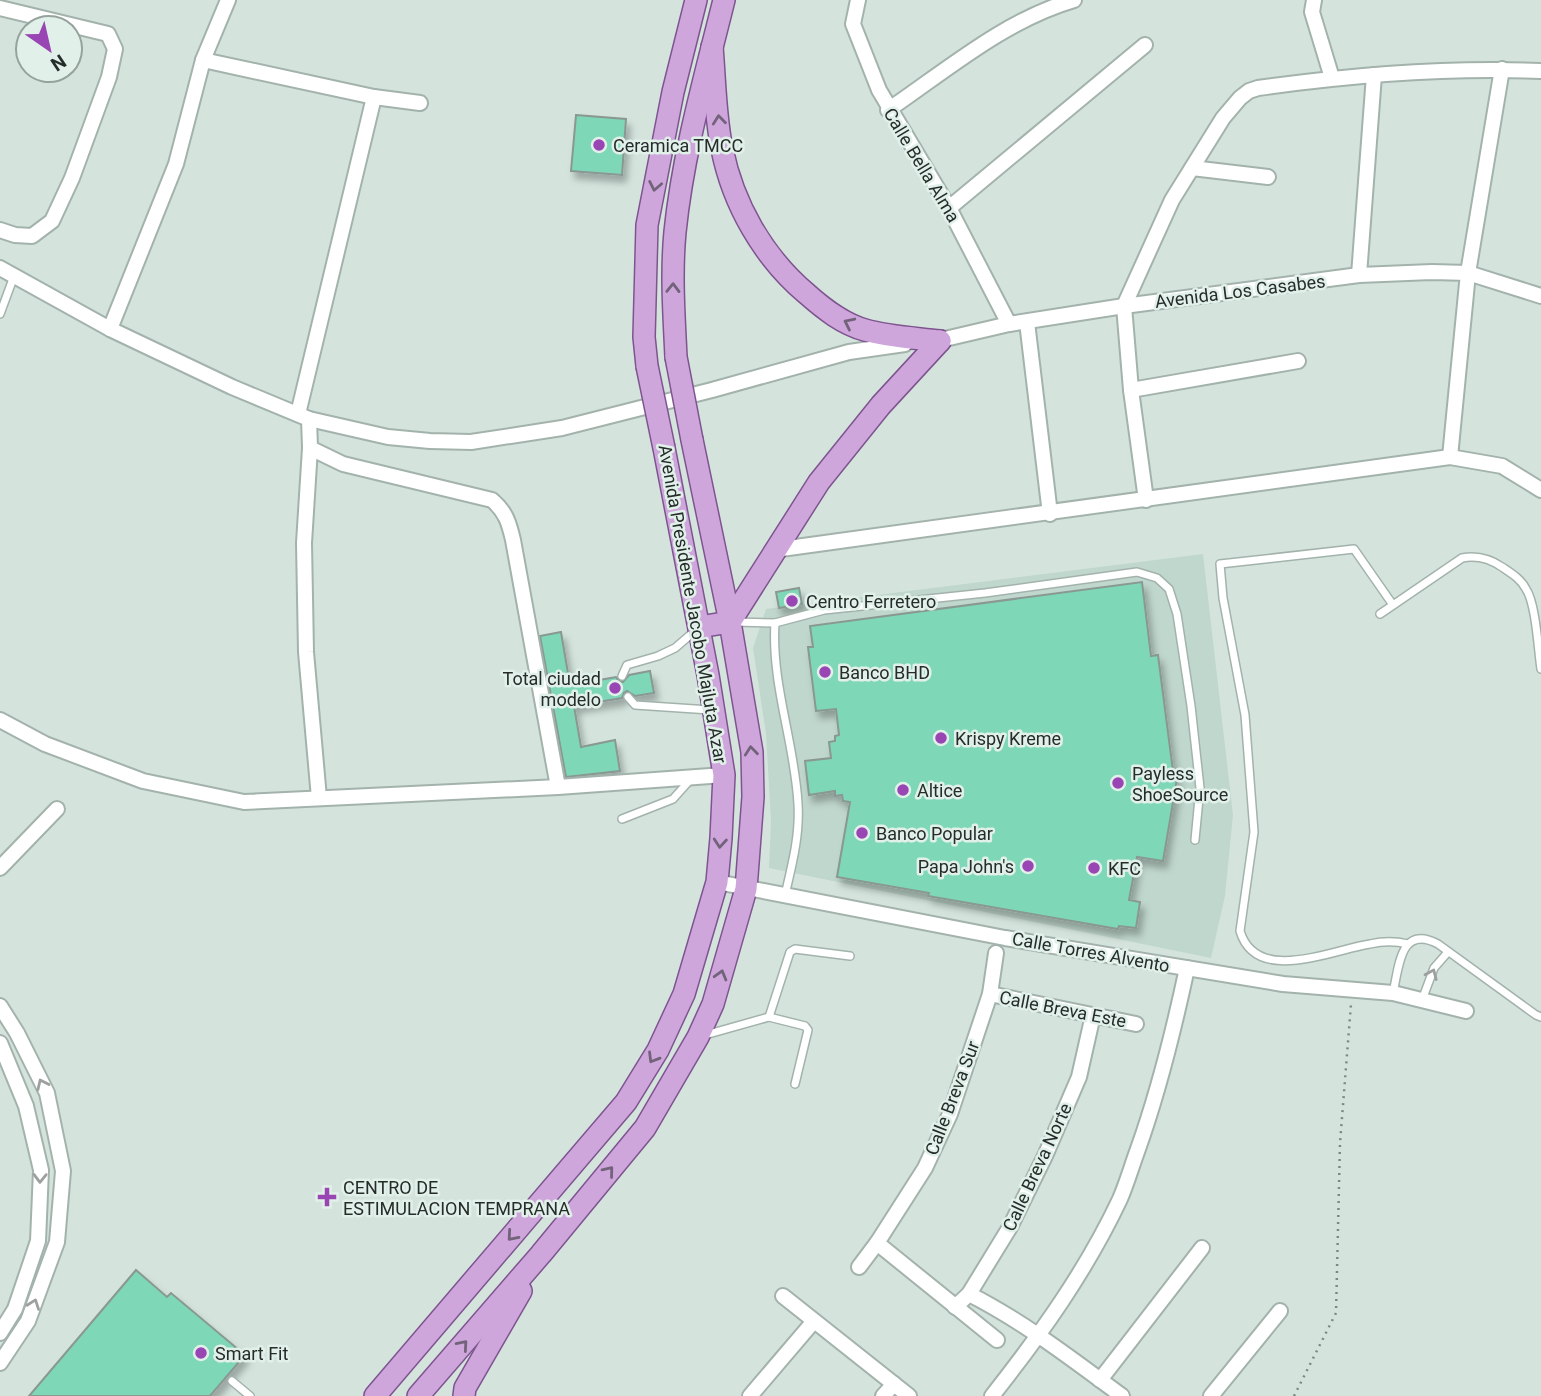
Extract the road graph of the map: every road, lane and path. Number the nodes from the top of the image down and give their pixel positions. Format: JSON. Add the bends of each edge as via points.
{"nodes":[{"id":1,"x":228,"y":0,"type":"edge"},
{"id":2,"x":696,"y":0,"type":"edge"},
{"id":3,"x":724,"y":0,"type":"edge"},
{"id":4,"x":858,"y":0,"type":"edge"},
{"id":5,"x":1074,"y":0,"type":"edge"},
{"id":6,"x":1314,"y":0,"type":"edge"},
{"id":7,"x":0,"y":8,"type":"edge"},
{"id":8,"x":1145,"y":45,"type":"dead end"},
{"id":9,"x":712,"y":47,"type":"junction"},
{"id":10,"x":204,"y":60,"type":"junction"},
{"id":11,"x":1502,"y":69,"type":"junction"},
{"id":12,"x":1541,"y":71,"type":"edge"},
{"id":13,"x":1374,"y":75,"type":"junction"},
{"id":14,"x":1332,"y":78,"type":"junction"},
{"id":15,"x":374,"y":97,"type":"junction"},
{"id":16,"x":420,"y":103,"type":"dead end"},
{"id":17,"x":888,"y":110,"type":"junction"},
{"id":18,"x":1192,"y":168,"type":"junction"},
{"id":19,"x":1268,"y":177,"type":"dead end"},
{"id":20,"x":949,"y":208,"type":"junction"},
{"id":21,"x":0,"y":230,"type":"edge"},
{"id":22,"x":0,"y":268,"type":"edge"},
{"id":23,"x":1468,"y":273,"type":"junction"},
{"id":24,"x":1359,"y":275,"type":"junction"},
{"id":25,"x":15,"y":276,"type":"junction"},
{"id":26,"x":1541,"y":296,"type":"edge"},
{"id":27,"x":1124,"y":306,"type":"junction"},
{"id":28,"x":0,"y":314,"type":"edge"},
{"id":29,"x":1027,"y":322,"type":"junction"},
{"id":30,"x":1009,"y":324,"type":"junction"},
{"id":31,"x":110,"y":329,"type":"junction"},
{"id":32,"x":940,"y":341,"type":"junction"},
{"id":33,"x":1298,"y":361,"type":"dead end"},
{"id":34,"x":1131,"y":390,"type":"junction"},
{"id":35,"x":304,"y":417,"type":"junction"},
{"id":36,"x":310,"y":448,"type":"junction"},
{"id":37,"x":1450,"y":457,"type":"junction"},
{"id":38,"x":1541,"y":490,"type":"edge"},
{"id":39,"x":1146,"y":500,"type":"junction"},
{"id":40,"x":1050,"y":514,"type":"junction"},
{"id":41,"x":774,"y":550,"type":"junction"},
{"id":42,"x":1393,"y":605,"type":"junction"},
{"id":43,"x":1380,"y":614,"type":"dead end"},
{"id":44,"x":730,"y":622,"type":"junction"},
{"id":45,"x":775,"y":623,"type":"junction"},
{"id":46,"x":699,"y":627,"type":"junction"},
{"id":47,"x":1541,"y":669,"type":"edge"},
{"id":48,"x":622,"y":676,"type":"dead end"},
{"id":49,"x":628,"y":697,"type":"dead end"},
{"id":50,"x":714,"y":710,"type":"junction"},
{"id":51,"x":0,"y":720,"type":"edge"},
{"id":52,"x":724,"y":775,"type":"junction"},
{"id":53,"x":693,"y":777,"type":"junction"},
{"id":54,"x":558,"y":787,"type":"junction"},
{"id":55,"x":319,"y":798,"type":"junction"},
{"id":56,"x":57,"y":809,"type":"dead end"},
{"id":57,"x":622,"y":820,"type":"dead end"},
{"id":58,"x":1195,"y":840,"type":"dead end"},
{"id":59,"x":0,"y":868,"type":"edge"},
{"id":60,"x":717,"y":882,"type":"junction"},
{"id":61,"x":746,"y":888,"type":"junction"},
{"id":62,"x":785,"y":895,"type":"junction"},
{"id":63,"x":1408,"y":944,"type":"junction"},
{"id":64,"x":1448,"y":952,"type":"junction"},
{"id":65,"x":996,"y":953,"type":"dead end"},
{"id":66,"x":850,"y":956,"type":"dead end"},
{"id":67,"x":1187,"y":968,"type":"junction"},
{"id":68,"x":1353,"y":990,"type":"junction"},
{"id":69,"x":1394,"y":993,"type":"junction"},
{"id":70,"x":990,"y":994,"type":"junction"},
{"id":71,"x":1422,"y":1000,"type":"junction"},
{"id":72,"x":0,"y":1006,"type":"edge"},
{"id":73,"x":1466,"y":1011,"type":"dead end"},
{"id":74,"x":1093,"y":1015,"type":"junction"},
{"id":75,"x":769,"y":1017,"type":"junction"},
{"id":76,"x":1541,"y":1017,"type":"edge"},
{"id":77,"x":1136,"y":1024,"type":"dead end"},
{"id":78,"x":698,"y":1037,"type":"junction"},
{"id":79,"x":0,"y":1044,"type":"edge"},
{"id":80,"x":795,"y":1084,"type":"dead end"},
{"id":81,"x":877,"y":1242,"type":"junction"},
{"id":82,"x":1202,"y":1248,"type":"dead end"},
{"id":83,"x":541,"y":1254,"type":"junction"},
{"id":84,"x":859,"y":1267,"type":"dead end"},
{"id":85,"x":969,"y":1294,"type":"junction"},
{"id":86,"x":783,"y":1296,"type":"dead end"},
{"id":87,"x":956,"y":1307,"type":"junction"},
{"id":88,"x":1280,"y":1311,"type":"dead end"},
{"id":89,"x":814,"y":1321,"type":"junction"},
{"id":90,"x":0,"y":1333,"type":"edge"},
{"id":91,"x":1040,"y":1335,"type":"junction"},
{"id":92,"x":997,"y":1340,"type":"dead end"},
{"id":93,"x":0,"y":1363,"type":"edge"},
{"id":94,"x":1100,"y":1380,"type":"junction"},
{"id":95,"x":232,"y":1381,"type":"dead end"},
{"id":96,"x":894,"y":1384,"type":"junction"},
{"id":97,"x":1114,"y":1394,"type":"edge"},
{"id":98,"x":250,"y":1396,"type":"edge"},
{"id":99,"x":374,"y":1396,"type":"edge"},
{"id":100,"x":418,"y":1396,"type":"edge"},
{"id":101,"x":464,"y":1396,"type":"edge"},
{"id":102,"x":750,"y":1396,"type":"edge"},
{"id":103,"x":883,"y":1396,"type":"edge"},
{"id":104,"x":909,"y":1396,"type":"edge"},
{"id":105,"x":992,"y":1396,"type":"edge"},
{"id":106,"x":1211,"y":1396,"type":"edge"},
{"id":107,"x":1293,"y":1396,"type":"edge"}],
"edges":[{"from":1,"to":10,"type":"street"},
{"from":2,"to":46,"type":"main road","name":"Avenida Presidente Jacobo Majluta Azar","one_way":true,"bridge":true,"via":[[647,225],[644,337]]},
{"from":3,"to":9,"type":"main road","name":"Avenida Presidente Jacobo Majluta Azar"},
{"from":4,"to":17,"type":"street","name":"Calle Bella Alma","via":[[853,24]]},
{"from":5,"to":17,"type":"street","via":[[1009,27]]},
{"from":6,"to":14,"type":"street","via":[[1312,12]]},
{"from":7,"to":21,"type":"street","via":[[107,34],[115,49],[109,77],[52,221],[32,236]]},
{"from":8,"to":20,"type":"street"},
{"from":32,"to":9,"type":"main road","one_way":true,"via":[[865,330],[828,312],[790,280],[753,231],[730,180],[722,147]]},
{"from":44,"to":9,"type":"main road","name":"Avenida Presidente Jacobo Majluta Azar","one_way":true,"bridge":true,"via":[[676,356],[672,293],[684,171]]},
{"from":10,"to":15,"type":"street"},
{"from":10,"to":31,"type":"street","via":[[176,164]]},
{"from":11,"to":12,"type":"street"},
{"from":11,"to":13,"type":"street"},
{"from":11,"to":23,"type":"street"},
{"from":13,"to":14,"type":"street"},
{"from":13,"to":24,"type":"street"},
{"from":14,"to":18,"type":"street","via":[[1248,91],[1223,118]]},
{"from":15,"to":16,"type":"street"},
{"from":15,"to":35,"type":"street"},
{"from":17,"to":20,"type":"street","name":"Calle Bella Alma"},
{"from":18,"to":19,"type":"street"},
{"from":18,"to":27,"type":"street","via":[[1172,200]]},
{"from":20,"to":30,"type":"street","name":"Calle Bella Alma"},
{"from":22,"to":25,"type":"street","name":"Avenida Los Casabes"},
{"from":23,"to":24,"type":"street","name":"Avenida Los Casabes"},
{"from":23,"to":26,"type":"street","name":"Avenida Los Casabes"},
{"from":23,"to":37,"type":"street"},
{"from":24,"to":27,"type":"street","name":"Avenida Los Casabes"},
{"from":25,"to":28,"type":"lane"},
{"from":25,"to":31,"type":"street","name":"Avenida Los Casabes"},
{"from":27,"to":29,"type":"street","name":"Avenida Los Casabes"},
{"from":27,"to":34,"type":"street"},
{"from":29,"to":30,"type":"street","name":"Avenida Los Casabes"},
{"from":29,"to":40,"type":"street"},
{"from":30,"to":32,"type":"street","name":"Avenida Los Casabes"},
{"from":31,"to":35,"type":"street","name":"Avenida Los Casabes"},
{"from":32,"to":35,"type":"street","name":"Avenida Los Casabes","via":[[849,352],[562,428],[471,442],[388,437]]},
{"from":32,"to":41,"type":"main road","via":[[844,449]]},
{"from":33,"to":34,"type":"street"},
{"from":34,"to":39,"type":"street"},
{"from":35,"to":36,"type":"street"},
{"from":36,"to":54,"type":"street","via":[[342,464],[492,500],[501,508],[513,541]]},
{"from":36,"to":55,"type":"street","via":[[304,543],[306,652]]},
{"from":37,"to":38,"type":"street","via":[[1502,466]]},
{"from":37,"to":39,"type":"street"},
{"from":39,"to":40,"type":"street"},
{"from":40,"to":41,"type":"street"},
{"from":41,"to":44,"type":"main road"},
{"from":42,"to":43,"type":"lane"},
{"from":42,"to":47,"type":"lane","via":[[1462,558],[1476,555],[1498,564],[1527,589]]},
{"from":42,"to":63,"type":"lane","via":[[1354,549],[1220,564],[1245,715],[1254,832],[1240,931],[1244,944],[1261,958],[1276,961],[1369,944]]},
{"from":44,"to":45,"type":"lane"},
{"from":44,"to":46,"type":"main road"},
{"from":61,"to":44,"type":"main road","name":"Avenida Presidente Jacobo Majluta Azar","one_way":true,"via":[[752,752]]},
{"from":45,"to":58,"type":"lane","via":[[824,610],[1137,572],[1157,578],[1169,589],[1177,614],[1191,706],[1200,788]]},
{"from":45,"to":62,"type":"lane","via":[[775,665],[798,804],[794,860]]},
{"from":46,"to":48,"type":"lane","via":[[674,648],[627,666]]},
{"from":46,"to":50,"type":"main road","name":"Avenida Presidente Jacobo Majluta Azar"},
{"from":49,"to":50,"type":"lane","via":[[635,705]]},
{"from":50,"to":52,"type":"main road","name":"Avenida Presidente Jacobo Majluta Azar"},
{"from":51,"to":55,"type":"street","via":[[45,744],[144,781],[244,802]]},
{"from":52,"to":53,"type":"street"},
{"from":52,"to":60,"type":"main road","name":"Avenida Presidente Jacobo Majluta Azar","one_way":true},
{"from":53,"to":54,"type":"street"},
{"from":53,"to":57,"type":"lane","via":[[673,799]]},
{"from":54,"to":55,"type":"street"},
{"from":56,"to":59,"type":"street"},
{"from":60,"to":61,"type":"street","name":"Calle Torres Alvento"},
{"from":60,"to":99,"type":"main road","name":"Avenida Presidente Jacobo Majluta Azar","one_way":true,"via":[[684,995],[658,1050],[626,1101]]},
{"from":61,"to":62,"type":"street","name":"Calle Torres Alvento"},
{"from":78,"to":61,"type":"main road","name":"Avenida Presidente Jacobo Majluta Azar","one_way":true,"via":[[713,1004]]},
{"from":62,"to":67,"type":"street","name":"Calle Torres Alvento"},
{"from":63,"to":64,"type":"lane","via":[[1427,938]]},
{"from":63,"to":69,"type":"lane","via":[[1402,952]]},
{"from":71,"to":64,"type":"lane","one_way":true,"via":[[1434,968]]},
{"from":64,"to":76,"type":"lane"},
{"from":65,"to":70,"type":"street","name":"Calle Breva Sur"},
{"from":66,"to":75,"type":"lane","via":[[790,952]]},
{"from":67,"to":68,"type":"street","name":"Calle Torres Alvento"},
{"from":67,"to":91,"type":"street","via":[[1152,1110],[1121,1197]]},
{"from":68,"to":69,"type":"street","name":"Calle Torres Alvento"},
{"from":68,"to":107,"type":"path","via":[[1340,1143],[1336,1313]]},
{"from":69,"to":71,"type":"street","name":"Calle Torres Alvento"},
{"from":70,"to":74,"type":"street","name":"Calle Breva Este"},
{"from":70,"to":81,"type":"street","name":"Calle Breva Sur","via":[[950,1114],[925,1168]]},
{"from":71,"to":73,"type":"street","name":"Calle Torres Alvento"},
{"from":93,"to":72,"type":"street","one_way":true,"via":[[28,1321],[57,1242],[63,1171],[47,1093]]},
{"from":74,"to":77,"type":"street","name":"Calle Breva Este"},
{"from":74,"to":85,"type":"street","name":"Calle Breva Norte","via":[[1079,1077],[1045,1156],[1010,1227]]},
{"from":75,"to":78,"type":"lane"},
{"from":75,"to":80,"type":"lane","via":[[808,1030]]},
{"from":83,"to":78,"type":"main road","name":"Avenida Presidente Jacobo Majluta Azar","one_way":true,"via":[[645,1128]]},
{"from":79,"to":90,"type":"street","one_way":true,"via":[[26,1106],[41,1170],[38,1241],[15,1309]]},
{"from":81,"to":84,"type":"street","name":"Calle Breva Sur"},
{"from":81,"to":87,"type":"street"},
{"from":82,"to":94,"type":"street"},
{"from":100,"to":83,"type":"main road","name":"Avenida Presidente Jacobo Majluta Azar","one_way":true},
{"from":83,"to":101,"type":"main road","via":[[464,1388]]},
{"from":85,"to":87,"type":"street","name":"Calle Breva Norte"},
{"from":85,"to":91,"type":"street"},
{"from":86,"to":89,"type":"street"},
{"from":87,"to":92,"type":"street"},
{"from":88,"to":106,"type":"street"},
{"from":89,"to":96,"type":"street"},
{"from":89,"to":102,"type":"street"},
{"from":91,"to":94,"type":"street"},
{"from":91,"to":105,"type":"street"},
{"from":94,"to":97,"type":"street"},
{"from":95,"to":98,"type":"lane"},
{"from":96,"to":103,"type":"street"},
{"from":96,"to":104,"type":"street"}]}
